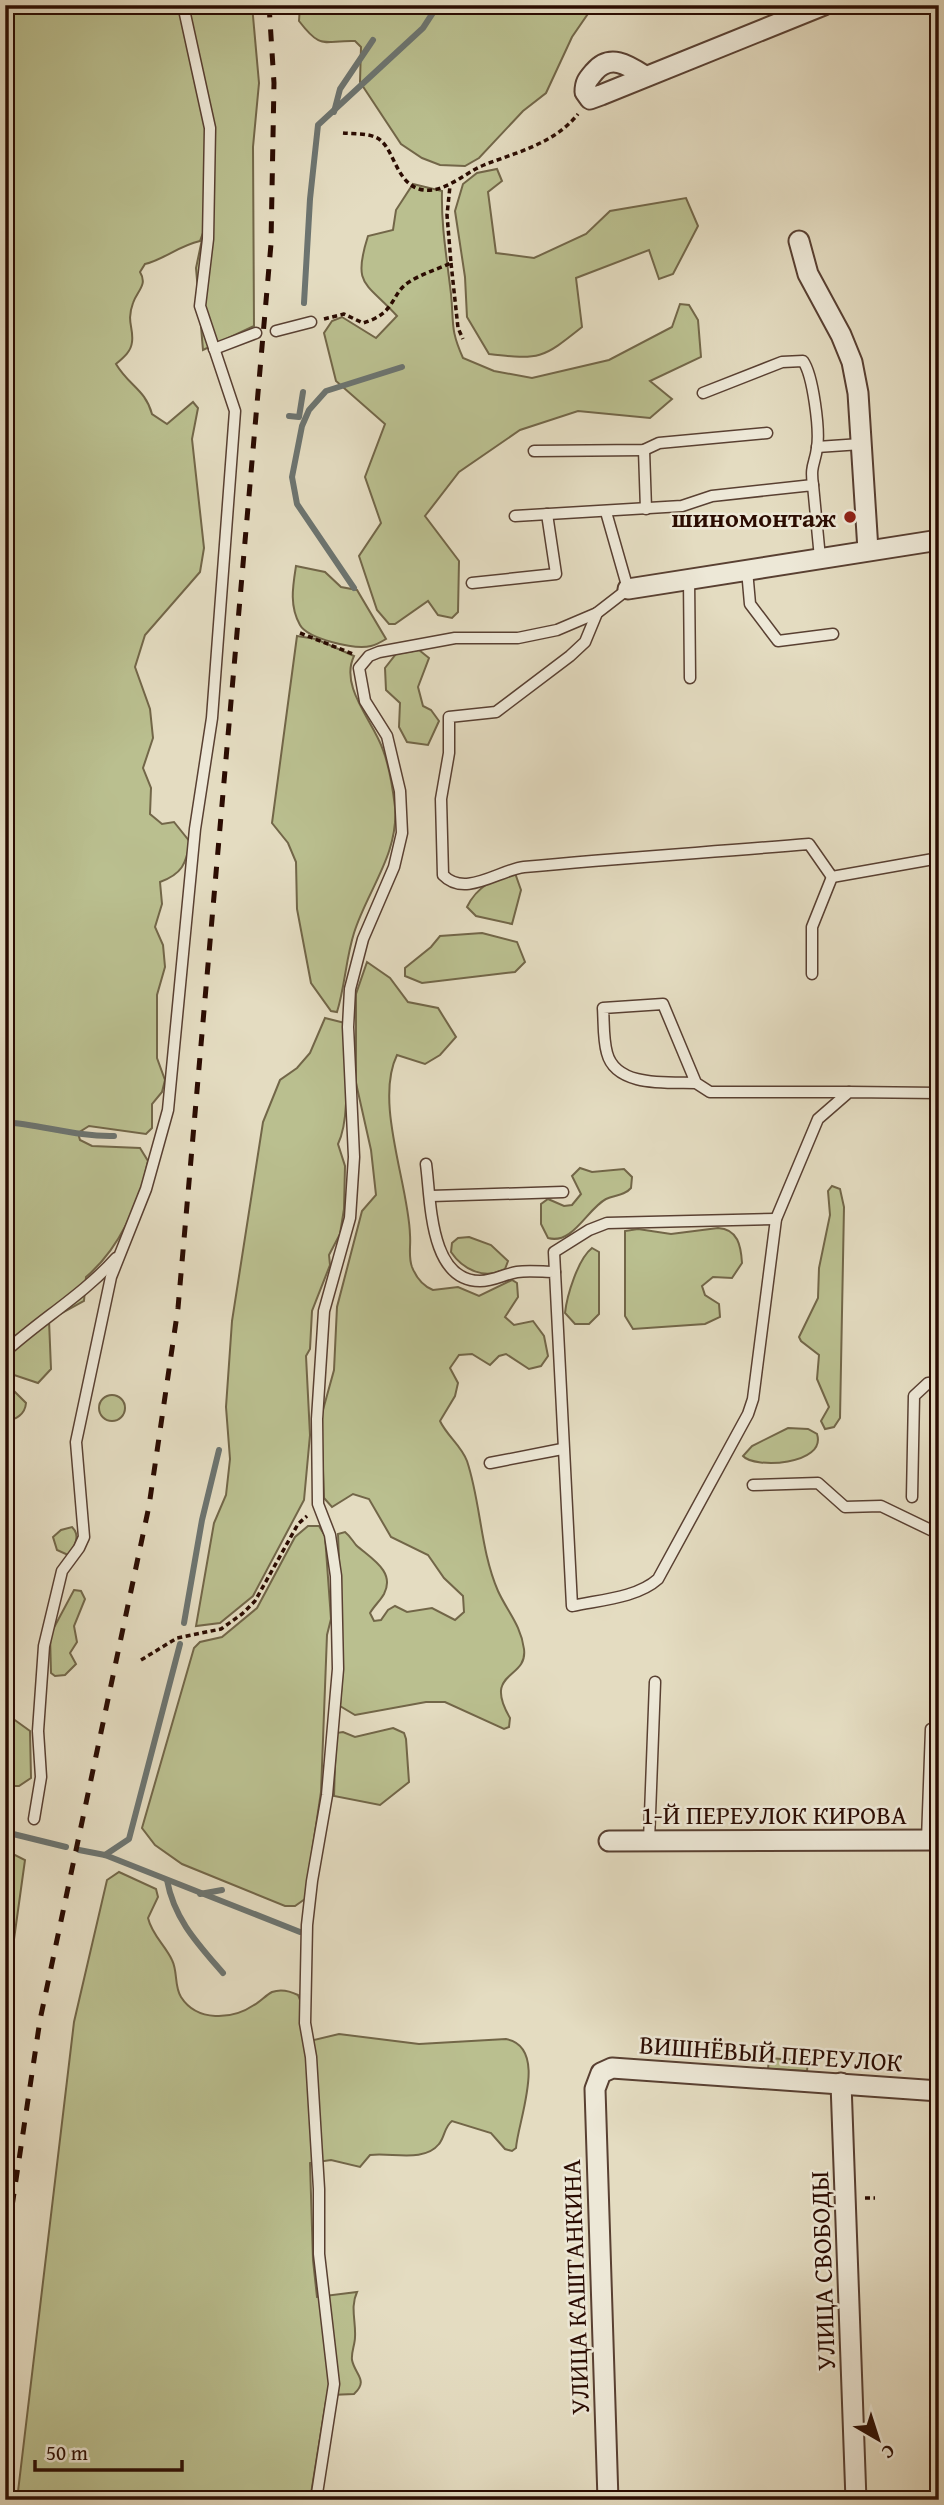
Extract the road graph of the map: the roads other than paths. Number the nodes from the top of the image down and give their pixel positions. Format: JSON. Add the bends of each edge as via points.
{"nodes":[{"id":1,"x":183,"y":5,"type":"edge"},
{"id":2,"x":824,"y":5,"type":"edge"},
{"id":3,"x":645,"y":76,"type":"junction"},
{"id":4,"x":799,"y":241,"type":"dead end"},
{"id":5,"x":311,"y":321,"type":"road end"},
{"id":6,"x":276,"y":331,"type":"dead end"},
{"id":7,"x":256,"y":333,"type":"dead end"},
{"id":8,"x":214,"y":349,"type":"junction"},
{"id":9,"x":703,"y":393,"type":"dead end"},
{"id":10,"x":767,"y":433,"type":"dead end"},
{"id":11,"x":861,"y":444,"type":"junction"},
{"id":12,"x":817,"y":447,"type":"junction"},
{"id":13,"x":644,"y":450,"type":"junction"},
{"id":14,"x":534,"y":451,"type":"dead end"},
{"id":15,"x":813,"y":485,"type":"junction"},
{"id":16,"x":646,"y":509,"type":"junction"},
{"id":17,"x":606,"y":512,"type":"junction"},
{"id":18,"x":547,"y":514,"type":"junction"},
{"id":19,"x":515,"y":516,"type":"dead end"},
{"id":20,"x":939,"y":540,"type":"edge"},
{"id":21,"x":869,"y":550,"type":"junction"},
{"id":22,"x":820,"y":558,"type":"junction"},
{"id":23,"x":747,"y":570,"type":"junction"},
{"id":24,"x":689,"y":579,"type":"junction"},
{"id":25,"x":472,"y":583,"type":"dead end"},
{"id":26,"x":628,"y":589,"type":"junction"},
{"id":27,"x":597,"y":613,"type":"junction"},
{"id":28,"x":833,"y":634,"type":"dead end"},
{"id":29,"x":690,"y":678,"type":"dead end"},
{"id":30,"x":939,"y":858,"type":"edge"},
{"id":31,"x":832,"y":877,"type":"junction"},
{"id":32,"x":812,"y":974,"type":"dead end"},
{"id":33,"x":696,"y":1083,"type":"junction"},
{"id":34,"x":849,"y":1092,"type":"junction"},
{"id":35,"x":939,"y":1093,"type":"edge"},
{"id":36,"x":426,"y":1164,"type":"dead end"},
{"id":37,"x":562,"y":1192,"type":"dead end"},
{"id":38,"x":431,"y":1196,"type":"junction"},
{"id":39,"x":776,"y":1219,"type":"junction"},
{"id":40,"x":121,"y":1253,"type":"junction"},
{"id":41,"x":555,"y":1272,"type":"junction"},
{"id":42,"x":5,"y":1352,"type":"edge"},
{"id":43,"x":939,"y":1382,"type":"edge"},
{"id":44,"x":562,"y":1449,"type":"junction"},
{"id":45,"x":489,"y":1463,"type":"dead end"},
{"id":46,"x":753,"y":1485,"type":"dead end"},
{"id":47,"x":912,"y":1497,"type":"dead end"},
{"id":48,"x":939,"y":1534,"type":"edge"},
{"id":49,"x":655,"y":1682,"type":"dead end"},
{"id":50,"x":939,"y":1725,"type":"edge"},
{"id":51,"x":34,"y":1819,"type":"dead end"},
{"id":52,"x":933,"y":1840,"type":"edge"},
{"id":53,"x":609,"y":1841,"type":"dead end"},
{"id":54,"x":649,"y":1841,"type":"junction"},
{"id":55,"x":601,"y":2073,"type":"joint"},
{"id":56,"x":841,"y":2083,"type":"junction"},
{"id":57,"x":939,"y":2091,"type":"edge"},
{"id":58,"x":316,"y":2500,"type":"edge"},
{"id":59,"x":608,"y":2500,"type":"edge"},
{"id":60,"x":856,"y":2500,"type":"edge"}],
"edges":[{"from":1,"to":8,"type":"lane","via":[[210,128],[208,239],[200,306]]},
{"from":2,"to":3,"type":"street"},
{"from":3,"to":3,"type":"street","via":[[590,99],[585,92],[585,82],[610,61]]},
{"from":4,"to":11,"type":"street","via":[[808,274],[852,362]]},
{"from":5,"to":6,"type":"lane"},
{"from":7,"to":8,"type":"lane"},
{"from":8,"to":40,"type":"lane","via":[[235,411],[212,718],[195,829],[168,1110],[146,1189]]},
{"from":9,"to":12,"type":"lane","via":[[782,362],[803,361],[810,378]]},
{"from":10,"to":13,"type":"lane","via":[[659,443]]},
{"from":11,"to":12,"type":"lane"},
{"from":11,"to":21,"type":"street"},
{"from":12,"to":15,"type":"lane","via":[[810,466]]},
{"from":13,"to":14,"type":"lane"},
{"from":13,"to":16,"type":"lane"},
{"from":15,"to":16,"type":"lane"},
{"from":15,"to":22,"type":"lane"},
{"from":16,"to":17,"type":"lane"},
{"from":17,"to":18,"type":"lane"},
{"from":17,"to":26,"type":"lane"},
{"from":18,"to":19,"type":"lane"},
{"from":18,"to":25,"type":"lane","via":[[556,574]]},
{"from":20,"to":21,"type":"street"},
{"from":21,"to":22,"type":"street"},
{"from":22,"to":23,"type":"street"},
{"from":23,"to":24,"type":"street"},
{"from":23,"to":28,"type":"lane","via":[[750,604],[778,641]]},
{"from":24,"to":26,"type":"street"},
{"from":24,"to":29,"type":"lane"},
{"from":26,"to":27,"type":"lane"},
{"from":27,"to":31,"type":"lane","via":[[585,642],[496,712],[449,717],[441,799],[443,875],[449,882],[468,885],[519,867],[809,844]]},
{"from":27,"to":58,"type":"lane","via":[[557,630],[517,638],[455,638],[369,656],[359,668],[365,701],[387,736],[400,791],[402,832],[350,989],[354,1157],[349,1218],[324,1311],[317,1419],[318,1504],[330,1535],[336,1576],[338,1669],[327,1795],[307,1926],[305,2023],[311,2057],[319,2254],[334,2384]]},
{"from":30,"to":31,"type":"lane"},
{"from":31,"to":32,"type":"lane","via":[[812,927]]},
{"from":33,"to":33,"type":"lane","via":[[663,1004],[603,1008],[607,1054],[621,1070],[646,1082]]},
{"from":33,"to":34,"type":"lane","via":[[710,1092]]},
{"from":34,"to":35,"type":"lane"},
{"from":34,"to":39,"type":"lane","via":[[818,1119]]},
{"from":36,"to":38,"type":"lane"},
{"from":37,"to":38,"type":"lane"},
{"from":38,"to":41,"type":"lane","via":[[436,1241],[457,1274],[478,1281],[517,1272]]},
{"from":39,"to":41,"type":"lane","via":[[607,1223],[554,1252]]},
{"from":39,"to":44,"type":"lane","via":[[751,1407],[658,1579],[650,1586],[572,1606]]},
{"from":40,"to":42,"type":"lane","via":[[100,1276]]},
{"from":40,"to":51,"type":"lane","via":[[111,1277],[76,1442],[84,1537],[62,1571],[44,1646],[38,1731],[41,1777]]},
{"from":41,"to":44,"type":"lane"},
{"from":43,"to":47,"type":"lane","via":[[928,1382],[915,1396]]},
{"from":44,"to":45,"type":"lane"},
{"from":46,"to":48,"type":"lane","via":[[818,1483],[845,1507],[881,1506]]},
{"from":49,"to":54,"type":"lane"},
{"from":50,"to":52,"type":"lane","via":[[931,1729]]},
{"from":52,"to":54,"type":"street","name":"1-Й ПЕРЕУЛОК КИРОВА"},
{"from":53,"to":54,"type":"street","name":"1-Й ПЕРЕУЛОК КИРОВА"},
{"from":55,"to":56,"type":"street","name":"ВИШНЁВЫЙ ПЕРЕУЛОК","via":[[612,2068]]},
{"from":55,"to":59,"type":"street","name":"УЛИЦА КАШТАНКИНА","via":[[595,2089]]},
{"from":56,"to":57,"type":"street","name":"ВИШНЁВЫЙ ПЕРЕУЛОК"},
{"from":56,"to":60,"type":"street","name":"УЛИЦА СВОБОДЫ"}]}
